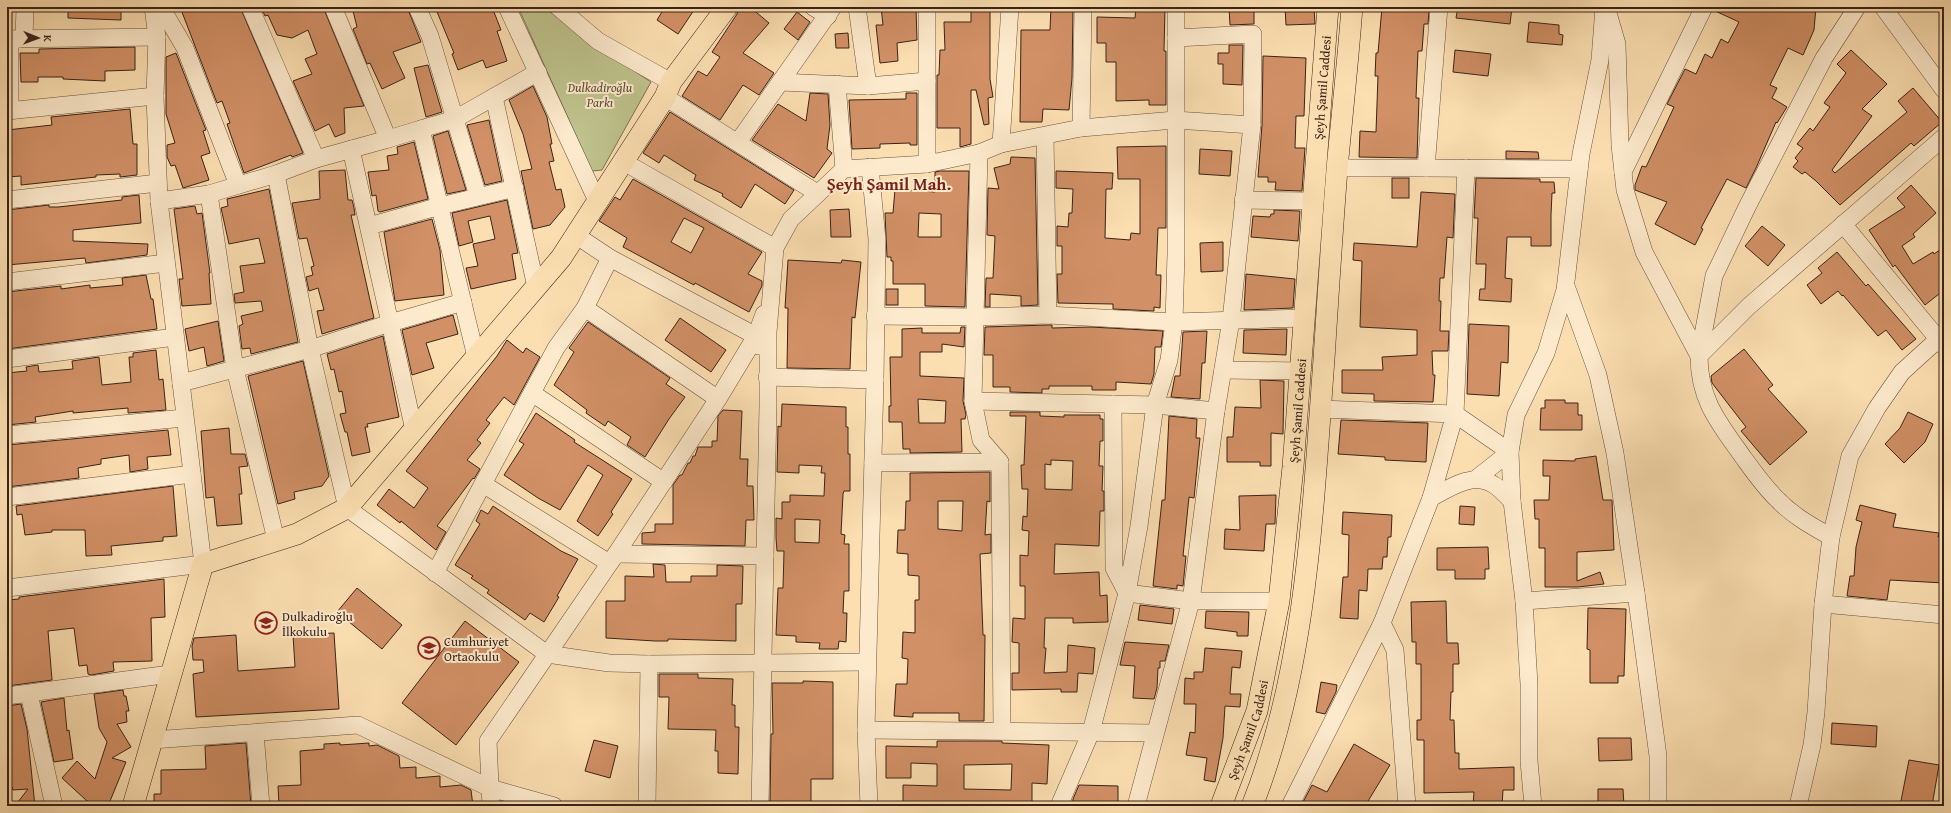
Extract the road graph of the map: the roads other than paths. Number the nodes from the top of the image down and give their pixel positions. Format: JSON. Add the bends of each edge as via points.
{"nodes":[{"id":1,"x":25,"y":7,"type":"edge"},
{"id":2,"x":153,"y":7,"type":"edge"},
{"id":3,"x":161,"y":7,"type":"edge"},
{"id":4,"x":250,"y":7,"type":"edge"},
{"id":5,"x":333,"y":7,"type":"edge"},
{"id":6,"x":417,"y":7,"type":"edge"},
{"id":7,"x":507,"y":7,"type":"edge"},
{"id":8,"x":558,"y":7,"type":"edge"},
{"id":9,"x":726,"y":7,"type":"edge"},
{"id":10,"x":813,"y":7,"type":"edge"},
{"id":11,"x":857,"y":7,"type":"edge"},
{"id":12,"x":927,"y":7,"type":"edge"},
{"id":13,"x":1010,"y":7,"type":"edge"},
{"id":14,"x":1083,"y":7,"type":"edge"},
{"id":15,"x":1176,"y":7,"type":"edge"},
{"id":16,"x":1328,"y":7,"type":"edge"},
{"id":17,"x":1352,"y":7,"type":"edge"},
{"id":18,"x":1439,"y":7,"type":"edge"},
{"id":19,"x":1605,"y":7,"type":"edge"},
{"id":20,"x":1704,"y":7,"type":"edge"},
{"id":21,"x":1857,"y":7,"type":"edge"},
{"id":22,"x":1883,"y":7,"type":"edge"},
{"id":23,"x":831,"y":11,"type":"edge"},
{"id":24,"x":157,"y":37,"type":"junction"},
{"id":25,"x":1176,"y":38,"type":"junction"},
{"id":26,"x":14,"y":39,"type":"edge"},
{"id":27,"x":538,"y":72,"type":"junction"},
{"id":28,"x":927,"y":81,"type":"junction"},
{"id":29,"x":780,"y":82,"type":"junction"},
{"id":30,"x":837,"y":84,"type":"junction"},
{"id":31,"x":868,"y":86,"type":"junction"},
{"id":32,"x":668,"y":89,"type":"junction"},
{"id":33,"x":1944,"y":90,"type":"edge"},
{"id":34,"x":155,"y":96,"type":"junction"},
{"id":35,"x":494,"y":97,"type":"junction"},
{"id":36,"x":8,"y":111,"type":"edge"},
{"id":37,"x":455,"y":119,"type":"junction"},
{"id":38,"x":1175,"y":120,"type":"junction"},
{"id":39,"x":1252,"y":125,"type":"junction"},
{"id":40,"x":1081,"y":128,"type":"junction"},
{"id":41,"x":421,"y":129,"type":"junction"},
{"id":42,"x":1045,"y":136,"type":"junction"},
{"id":43,"x":1944,"y":137,"type":"edge"},
{"id":44,"x":388,"y":139,"type":"junction"},
{"id":45,"x":738,"y":142,"type":"junction"},
{"id":46,"x":1001,"y":144,"type":"junction"},
{"id":47,"x":351,"y":149,"type":"junction"},
{"id":48,"x":979,"y":153,"type":"junction"},
{"id":49,"x":316,"y":159,"type":"junction"},
{"id":50,"x":624,"y":162,"type":"junction"},
{"id":51,"x":927,"y":164,"type":"junction"},
{"id":52,"x":870,"y":167,"type":"junction"},
{"id":53,"x":1337,"y":168,"type":"junction"},
{"id":54,"x":1426,"y":168,"type":"junction"},
{"id":55,"x":1466,"y":168,"type":"junction"},
{"id":56,"x":844,"y":169,"type":"junction"},
{"id":57,"x":1579,"y":169,"type":"junction"},
{"id":58,"x":1623,"y":172,"type":"junction"},
{"id":59,"x":276,"y":174,"type":"junction"},
{"id":60,"x":158,"y":183,"type":"junction"},
{"id":61,"x":238,"y":186,"type":"junction"},
{"id":62,"x":514,"y":188,"type":"junction"},
{"id":63,"x":818,"y":193,"type":"junction"},
{"id":64,"x":209,"y":194,"type":"junction"},
{"id":65,"x":478,"y":196,"type":"junction"},
{"id":66,"x":7,"y":200,"type":"edge"},
{"id":67,"x":1243,"y":200,"type":"junction"},
{"id":68,"x":159,"y":201,"type":"junction"},
{"id":69,"x":1313,"y":201,"type":"junction"},
{"id":70,"x":598,"y":203,"type":"junction"},
{"id":71,"x":440,"y":206,"type":"junction"},
{"id":72,"x":1843,"y":224,"type":"junction"},
{"id":73,"x":369,"y":226,"type":"junction"},
{"id":74,"x":577,"y":236,"type":"junction"},
{"id":75,"x":775,"y":248,"type":"junction"},
{"id":76,"x":610,"y":258,"type":"junction"},
{"id":77,"x":166,"y":263,"type":"junction"},
{"id":78,"x":7,"y":282,"type":"edge"},
{"id":79,"x":1566,"y":286,"type":"junction"},
{"id":80,"x":536,"y":287,"type":"junction"},
{"id":81,"x":770,"y":296,"type":"junction"},
{"id":82,"x":462,"y":302,"type":"junction"},
{"id":83,"x":586,"y":308,"type":"junction"},
{"id":84,"x":1048,"y":315,"type":"junction"},
{"id":85,"x":875,"y":316,"type":"junction"},
{"id":86,"x":975,"y":317,"type":"junction"},
{"id":87,"x":1304,"y":318,"type":"junction"},
{"id":88,"x":1231,"y":320,"type":"junction"},
{"id":89,"x":1174,"y":322,"type":"junction"},
{"id":90,"x":390,"y":323,"type":"junction"},
{"id":91,"x":756,"y":336,"type":"junction"},
{"id":92,"x":175,"y":337,"type":"junction"},
{"id":93,"x":1942,"y":340,"type":"edge"},
{"id":94,"x":310,"y":349,"type":"junction"},
{"id":95,"x":1699,"y":356,"type":"junction"},
{"id":96,"x":476,"y":357,"type":"junction"},
{"id":97,"x":7,"y":359,"type":"edge"},
{"id":98,"x":235,"y":369,"type":"junction"},
{"id":99,"x":1223,"y":370,"type":"junction"},
{"id":100,"x":1300,"y":371,"type":"junction"},
{"id":101,"x":767,"y":377,"type":"junction"},
{"id":102,"x":875,"y":380,"type":"junction"},
{"id":103,"x":181,"y":383,"type":"junction"},
{"id":104,"x":532,"y":393,"type":"junction"},
{"id":105,"x":718,"y":399,"type":"junction"},
{"id":106,"x":973,"y":401,"type":"junction"},
{"id":107,"x":1113,"y":404,"type":"junction"},
{"id":108,"x":1155,"y":405,"type":"junction"},
{"id":109,"x":1320,"y":409,"type":"junction"},
{"id":110,"x":1216,"y":411,"type":"junction"},
{"id":111,"x":1456,"y":414,"type":"junction"},
{"id":112,"x":184,"y":418,"type":"junction"},
{"id":113,"x":414,"y":430,"type":"junction"},
{"id":114,"x":7,"y":436,"type":"edge"},
{"id":115,"x":1510,"y":452,"type":"junction"},
{"id":116,"x":1000,"y":462,"type":"junction"},
{"id":117,"x":873,"y":463,"type":"junction"},
{"id":118,"x":192,"y":474,"type":"junction"},
{"id":119,"x":1477,"y":478,"type":"junction"},
{"id":120,"x":664,"y":482,"type":"junction"},
{"id":121,"x":483,"y":484,"type":"junction"},
{"id":122,"x":7,"y":497,"type":"edge"},
{"id":123,"x":1431,"y":498,"type":"junction"},
{"id":124,"x":1512,"y":502,"type":"junction"},
{"id":125,"x":347,"y":508,"type":"junction"},
{"id":126,"x":1831,"y":537,"type":"junction"},
{"id":127,"x":276,"y":540,"type":"junction"},
{"id":128,"x":765,"y":556,"type":"junction"},
{"id":129,"x":613,"y":558,"type":"junction"},
{"id":130,"x":203,"y":564,"type":"junction"},
{"id":131,"x":435,"y":573,"type":"junction"},
{"id":132,"x":7,"y":588,"type":"edge"},
{"id":133,"x":1127,"y":593,"type":"junction"},
{"id":134,"x":1636,"y":593,"type":"junction"},
{"id":135,"x":1192,"y":601,"type":"junction"},
{"id":136,"x":1524,"y":601,"type":"junction"},
{"id":137,"x":1279,"y":602,"type":"junction"},
{"id":138,"x":1823,"y":604,"type":"junction"},
{"id":139,"x":1944,"y":615,"type":"edge"},
{"id":140,"x":1382,"y":623,"type":"junction"},
{"id":141,"x":548,"y":654,"type":"junction"},
{"id":142,"x":867,"y":662,"type":"junction"},
{"id":143,"x":649,"y":664,"type":"junction"},
{"id":144,"x":763,"y":664,"type":"junction"},
{"id":145,"x":170,"y":674,"type":"junction"},
{"id":146,"x":29,"y":694,"type":"junction"},
{"id":147,"x":7,"y":696,"type":"edge"},
{"id":148,"x":866,"y":730,"type":"junction"},
{"id":149,"x":1002,"y":731,"type":"junction"},
{"id":150,"x":1091,"y":732,"type":"junction"},
{"id":151,"x":255,"y":733,"type":"junction"},
{"id":152,"x":1155,"y":733,"type":"junction"},
{"id":153,"x":152,"y":740,"type":"junction"},
{"id":154,"x":490,"y":788,"type":"junction"},
{"id":155,"x":54,"y":806,"type":"edge"},
{"id":156,"x":133,"y":806,"type":"edge"},
{"id":157,"x":261,"y":806,"type":"edge"},
{"id":158,"x":491,"y":806,"type":"edge"},
{"id":159,"x":554,"y":806,"type":"edge"},
{"id":160,"x":647,"y":806,"type":"edge"},
{"id":161,"x":760,"y":806,"type":"edge"},
{"id":162,"x":869,"y":806,"type":"edge"},
{"id":163,"x":1059,"y":806,"type":"edge"},
{"id":164,"x":1136,"y":806,"type":"edge"},
{"id":165,"x":1221,"y":806,"type":"edge"},
{"id":166,"x":1252,"y":806,"type":"edge"},
{"id":167,"x":1290,"y":806,"type":"edge"},
{"id":168,"x":1407,"y":806,"type":"edge"},
{"id":169,"x":1533,"y":806,"type":"edge"},
{"id":170,"x":1658,"y":806,"type":"edge"},
{"id":171,"x":1798,"y":806,"type":"edge"}],
"edges":[{"from":1,"to":26,"type":"street"},
{"from":2,"to":24,"type":"street"},
{"from":3,"to":61,"type":"street","via":[[185,48]]},
{"from":4,"to":49,"type":"street"},
{"from":5,"to":44,"type":"street"},
{"from":6,"to":37,"type":"street","via":[[430,36]]},
{"from":7,"to":27,"type":"street"},
{"from":8,"to":32,"type":"street","via":[[598,41]]},
{"from":9,"to":32,"type":"main road"},
{"from":10,"to":23,"type":"street"},
{"from":11,"to":31,"type":"street"},
{"from":12,"to":28,"type":"street"},
{"from":13,"to":46,"type":"street"},
{"from":14,"to":40,"type":"street"},
{"from":15,"to":25,"type":"street"},
{"from":16,"to":69,"type":"main road","name":"Şeyh Şamil Caddesi"},
{"from":17,"to":53,"type":"main road","name":"Şeyh Şamil Caddesi","via":[[1348,73]]},
{"from":18,"to":54,"type":"street"},
{"from":19,"to":57,"type":"street","via":[[1600,60]]},
{"from":19,"to":58,"type":"street","via":[[1617,44]]},
{"from":20,"to":58,"type":"street"},
{"from":21,"to":95,"type":"street","via":[[1824,58],[1714,276]]},
{"from":22,"to":33,"type":"street"},
{"from":23,"to":29,"type":"street"},
{"from":24,"to":26,"type":"street"},
{"from":24,"to":34,"type":"street"},
{"from":25,"to":38,"type":"street"},
{"from":25,"to":39,"type":"street","via":[[1253,34]]},
{"from":26,"to":36,"type":"street"},
{"from":27,"to":35,"type":"street"},
{"from":27,"to":70,"type":"street"},
{"from":28,"to":31,"type":"street"},
{"from":28,"to":51,"type":"street"},
{"from":29,"to":30,"type":"street"},
{"from":29,"to":45,"type":"street"},
{"from":30,"to":31,"type":"street"},
{"from":30,"to":56,"type":"street"},
{"from":32,"to":45,"type":"street"},
{"from":32,"to":50,"type":"main road"},
{"from":34,"to":36,"type":"street"},
{"from":34,"to":60,"type":"street"},
{"from":35,"to":37,"type":"street"},
{"from":35,"to":62,"type":"street"},
{"from":37,"to":41,"type":"street"},
{"from":37,"to":65,"type":"street"},
{"from":38,"to":39,"type":"street"},
{"from":38,"to":40,"type":"street"},
{"from":38,"to":89,"type":"street"},
{"from":39,"to":67,"type":"street"},
{"from":40,"to":42,"type":"street"},
{"from":41,"to":44,"type":"street"},
{"from":41,"to":71,"type":"street"},
{"from":42,"to":46,"type":"street"},
{"from":42,"to":84,"type":"street"},
{"from":43,"to":72,"type":"street"},
{"from":44,"to":47,"type":"street"},
{"from":45,"to":63,"type":"street"},
{"from":46,"to":48,"type":"street"},
{"from":47,"to":49,"type":"street"},
{"from":47,"to":73,"type":"street"},
{"from":48,"to":51,"type":"street"},
{"from":48,"to":86,"type":"street"},
{"from":49,"to":59,"type":"street"},
{"from":50,"to":70,"type":"main road"},
{"from":50,"to":75,"type":"street"},
{"from":51,"to":52,"type":"street"},
{"from":52,"to":56,"type":"street"},
{"from":52,"to":85,"type":"street","via":[[876,238]]},
{"from":53,"to":54,"type":"street"},
{"from":53,"to":109,"type":"main road","name":"Şeyh Şamil Caddesi"},
{"from":54,"to":55,"type":"street"},
{"from":55,"to":57,"type":"street"},
{"from":55,"to":111,"type":"street"},
{"from":56,"to":63,"type":"street"},
{"from":57,"to":79,"type":"street"},
{"from":58,"to":95,"type":"street","via":[[1625,190],[1644,252]]},
{"from":59,"to":61,"type":"street"},
{"from":59,"to":94,"type":"street"},
{"from":60,"to":66,"type":"street"},
{"from":60,"to":68,"type":"street"},
{"from":61,"to":64,"type":"street"},
{"from":62,"to":65,"type":"street"},
{"from":62,"to":80,"type":"street"},
{"from":63,"to":75,"type":"street","via":[[791,219]]},
{"from":64,"to":68,"type":"street"},
{"from":64,"to":98,"type":"street"},
{"from":65,"to":71,"type":"street"},
{"from":67,"to":69,"type":"street"},
{"from":67,"to":88,"type":"street"},
{"from":68,"to":77,"type":"street"},
{"from":69,"to":87,"type":"main road","name":"Şeyh Şamil Caddesi"},
{"from":70,"to":74,"type":"main road"},
{"from":71,"to":73,"type":"street"},
{"from":71,"to":82,"type":"street"},
{"from":72,"to":93,"type":"street"},
{"from":72,"to":95,"type":"street","via":[[1749,306]]},
{"from":73,"to":90,"type":"street"},
{"from":74,"to":76,"type":"street"},
{"from":74,"to":80,"type":"main road"},
{"from":75,"to":81,"type":"street"},
{"from":76,"to":83,"type":"street"},
{"from":76,"to":91,"type":"street"},
{"from":77,"to":78,"type":"street"},
{"from":77,"to":92,"type":"street"},
{"from":79,"to":115,"type":"street","via":[[1546,353],[1516,414]]},
{"from":79,"to":134,"type":"street","via":[[1598,375],[1615,453]]},
{"from":80,"to":96,"type":"main road"},
{"from":81,"to":91,"type":"street"},
{"from":81,"to":101,"type":"street"},
{"from":82,"to":90,"type":"street"},
{"from":82,"to":96,"type":"street"},
{"from":83,"to":104,"type":"street","via":[[556,348]]},
{"from":83,"to":105,"type":"street"},
{"from":84,"to":86,"type":"street"},
{"from":84,"to":89,"type":"street"},
{"from":85,"to":86,"type":"street"},
{"from":85,"to":102,"type":"street"},
{"from":86,"to":106,"type":"street"},
{"from":87,"to":88,"type":"street"},
{"from":87,"to":100,"type":"main road","name":"Şeyh Şamil Caddesi"},
{"from":88,"to":89,"type":"street"},
{"from":88,"to":99,"type":"street"},
{"from":89,"to":108,"type":"street","via":[[1169,360]]},
{"from":90,"to":94,"type":"street"},
{"from":90,"to":113,"type":"street"},
{"from":91,"to":101,"type":"street"},
{"from":91,"to":105,"type":"street"},
{"from":92,"to":97,"type":"street"},
{"from":92,"to":103,"type":"street"},
{"from":93,"to":126,"type":"street","via":[[1902,372],[1877,408],[1850,456]]},
{"from":94,"to":98,"type":"street"},
{"from":94,"to":125,"type":"street"},
{"from":95,"to":126,"type":"street","via":[[1699,375],[1714,417],[1754,473],[1777,500],[1803,521]]},
{"from":96,"to":113,"type":"main road"},
{"from":98,"to":103,"type":"street"},
{"from":98,"to":127,"type":"street"},
{"from":99,"to":100,"type":"street"},
{"from":99,"to":110,"type":"street"},
{"from":100,"to":137,"type":"main road","name":"Şeyh Şamil Caddesi","via":[[1287,540]]},
{"from":101,"to":102,"type":"street"},
{"from":101,"to":128,"type":"street"},
{"from":102,"to":117,"type":"street"},
{"from":103,"to":112,"type":"street"},
{"from":104,"to":120,"type":"street"},
{"from":104,"to":121,"type":"street"},
{"from":105,"to":120,"type":"street"},
{"from":106,"to":107,"type":"street"},
{"from":106,"to":116,"type":"street","via":[[981,440]]},
{"from":107,"to":108,"type":"street"},
{"from":107,"to":133,"type":"street","via":[[1114,568]]},
{"from":108,"to":110,"type":"street"},
{"from":108,"to":133,"type":"street"},
{"from":109,"to":111,"type":"street"},
{"from":109,"to":166,"type":"main road","name":"Şeyh Şamil Caddesi","via":[[1309,544],[1299,618],[1275,738]]},
{"from":110,"to":135,"type":"street"},
{"from":111,"to":115,"type":"street"},
{"from":111,"to":123,"type":"street"},
{"from":112,"to":114,"type":"street"},
{"from":112,"to":118,"type":"street"},
{"from":113,"to":125,"type":"main road"},
{"from":115,"to":119,"type":"street"},
{"from":115,"to":124,"type":"street"},
{"from":116,"to":117,"type":"street"},
{"from":116,"to":149,"type":"street"},
{"from":117,"to":142,"type":"street"},
{"from":118,"to":122,"type":"street"},
{"from":118,"to":130,"type":"street"},
{"from":119,"to":123,"type":"street","via":[[1451,487]]},
{"from":119,"to":124,"type":"street","via":[[1493,484]]},
{"from":120,"to":129,"type":"street"},
{"from":121,"to":129,"type":"street"},
{"from":121,"to":131,"type":"street"},
{"from":123,"to":140,"type":"street"},
{"from":124,"to":136,"type":"street"},
{"from":125,"to":127,"type":"main road","via":[[297,534]]},
{"from":125,"to":131,"type":"street"},
{"from":126,"to":138,"type":"street"},
{"from":127,"to":130,"type":"main road"},
{"from":128,"to":129,"type":"street"},
{"from":128,"to":144,"type":"street"},
{"from":129,"to":141,"type":"street"},
{"from":130,"to":132,"type":"street"},
{"from":130,"to":145,"type":"main road"},
{"from":131,"to":141,"type":"street"},
{"from":133,"to":135,"type":"street"},
{"from":133,"to":150,"type":"street"},
{"from":134,"to":136,"type":"street"},
{"from":134,"to":170,"type":"street","via":[[1658,756]]},
{"from":135,"to":137,"type":"street"},
{"from":135,"to":152,"type":"street"},
{"from":136,"to":169,"type":"street","via":[[1529,684],[1529,761]]},
{"from":137,"to":165,"type":"main road","name":"Şeyh Şamil Caddesi","via":[[1257,711]]},
{"from":138,"to":139,"type":"street"},
{"from":138,"to":171,"type":"street","via":[[1812,745]]},
{"from":140,"to":167,"type":"street"},
{"from":140,"to":168,"type":"street","via":[[1395,650]]},
{"from":141,"to":143,"type":"street","via":[[609,663]]},
{"from":141,"to":154,"type":"street","via":[[488,741]]},
{"from":142,"to":144,"type":"street"},
{"from":142,"to":148,"type":"street"},
{"from":143,"to":144,"type":"street"},
{"from":143,"to":160,"type":"street"},
{"from":144,"to":161,"type":"street"},
{"from":145,"to":146,"type":"street"},
{"from":145,"to":153,"type":"main road"},
{"from":146,"to":147,"type":"street"},
{"from":146,"to":155,"type":"street"},
{"from":148,"to":149,"type":"street"},
{"from":148,"to":162,"type":"street"},
{"from":149,"to":150,"type":"street"},
{"from":150,"to":152,"type":"street"},
{"from":150,"to":163,"type":"street"},
{"from":151,"to":153,"type":"street"},
{"from":151,"to":154,"type":"street","via":[[358,725]]},
{"from":151,"to":157,"type":"street"},
{"from":152,"to":164,"type":"street"},
{"from":153,"to":156,"type":"main road"},
{"from":154,"to":158,"type":"street"},
{"from":154,"to":159,"type":"street"}]}
